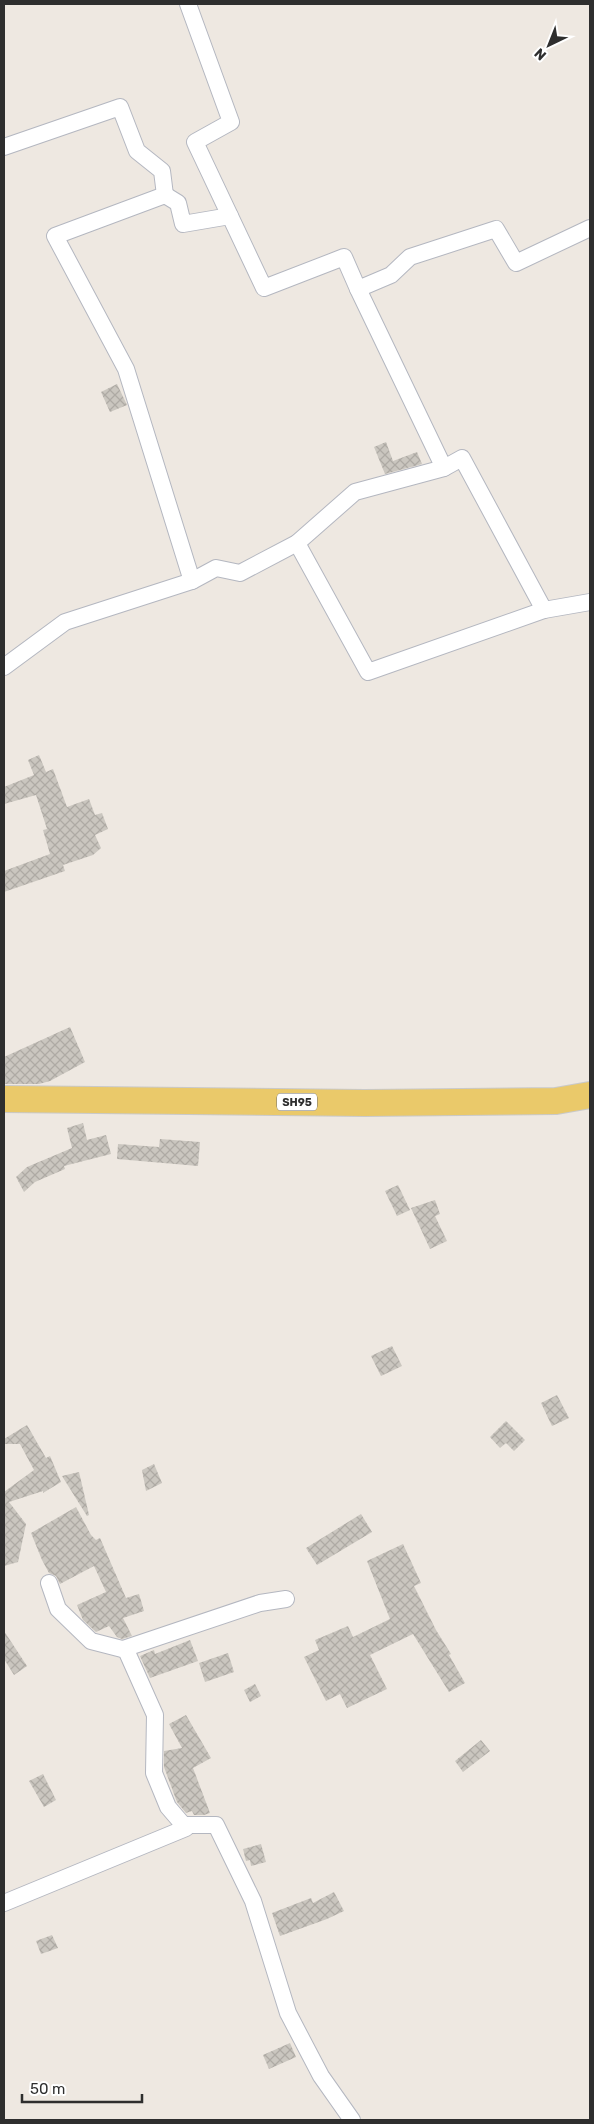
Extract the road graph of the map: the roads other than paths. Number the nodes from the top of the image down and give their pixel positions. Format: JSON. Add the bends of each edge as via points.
{"nodes":[{"id":1,"x":188,"y":4,"type":"edge"},
{"id":2,"x":4,"y":147,"type":"edge"},
{"id":3,"x":165,"y":195,"type":"junction"},
{"id":4,"x":230,"y":216,"type":"junction"},
{"id":5,"x":590,"y":228,"type":"edge"},
{"id":6,"x":358,"y":289,"type":"junction"},
{"id":7,"x":444,"y":468,"type":"junction"},
{"id":8,"x":296,"y":543,"type":"junction"},
{"id":9,"x":192,"y":581,"type":"junction"},
{"id":10,"x":590,"y":602,"type":"edge"},
{"id":11,"x":544,"y":610,"type":"junction"},
{"id":12,"x":4,"y":666,"type":"edge"},
{"id":13,"x":590,"y":1095,"type":"edge"},
{"id":14,"x":4,"y":1099,"type":"edge"},
{"id":15,"x":49,"y":1583,"type":"dead end"},
{"id":16,"x":286,"y":1599,"type":"dead end"},
{"id":17,"x":123,"y":1649,"type":"junction"},
{"id":18,"x":184,"y":1825,"type":"junction"},
{"id":19,"x":4,"y":1903,"type":"edge"},
{"id":20,"x":352,"y":2120,"type":"edge"}],
"edges":[{"from":1,"to":4,"type":"street","via":[[231,122],[195,142]]},
{"from":2,"to":3,"type":"street","via":[[120,107],[138,151],[162,171]]},
{"from":3,"to":4,"type":"street","via":[[178,203],[183,224]]},
{"from":3,"to":9,"type":"street","via":[[55,236],[126,368]]},
{"from":4,"to":6,"type":"street","via":[[264,288],[344,257]]},
{"from":5,"to":6,"type":"street","via":[[516,263],[496,229],[410,257],[391,275]]},
{"from":6,"to":7,"type":"street"},
{"from":7,"to":8,"type":"street","via":[[355,492]]},
{"from":7,"to":11,"type":"street","via":[[462,458]]},
{"from":8,"to":9,"type":"street","via":[[240,573],[216,568]]},
{"from":8,"to":11,"type":"street","via":[[368,672]]},
{"from":9,"to":12,"type":"street","via":[[65,622]]},
{"from":10,"to":11,"type":"street"},
{"from":13,"to":14,"type":"main road","number":"SH95","via":[[556,1101],[422,1102]]},
{"from":15,"to":17,"type":"street","via":[[58,1609],[91,1641]]},
{"from":16,"to":17,"type":"street","via":[[260,1603]]},
{"from":17,"to":18,"type":"street","via":[[155,1715],[154,1773],[168,1807]]},
{"from":18,"to":19,"type":"street","via":[[186,1828]]},
{"from":18,"to":20,"type":"street","via":[[216,1825],[253,1901],[288,2013],[321,2076]]}]}
